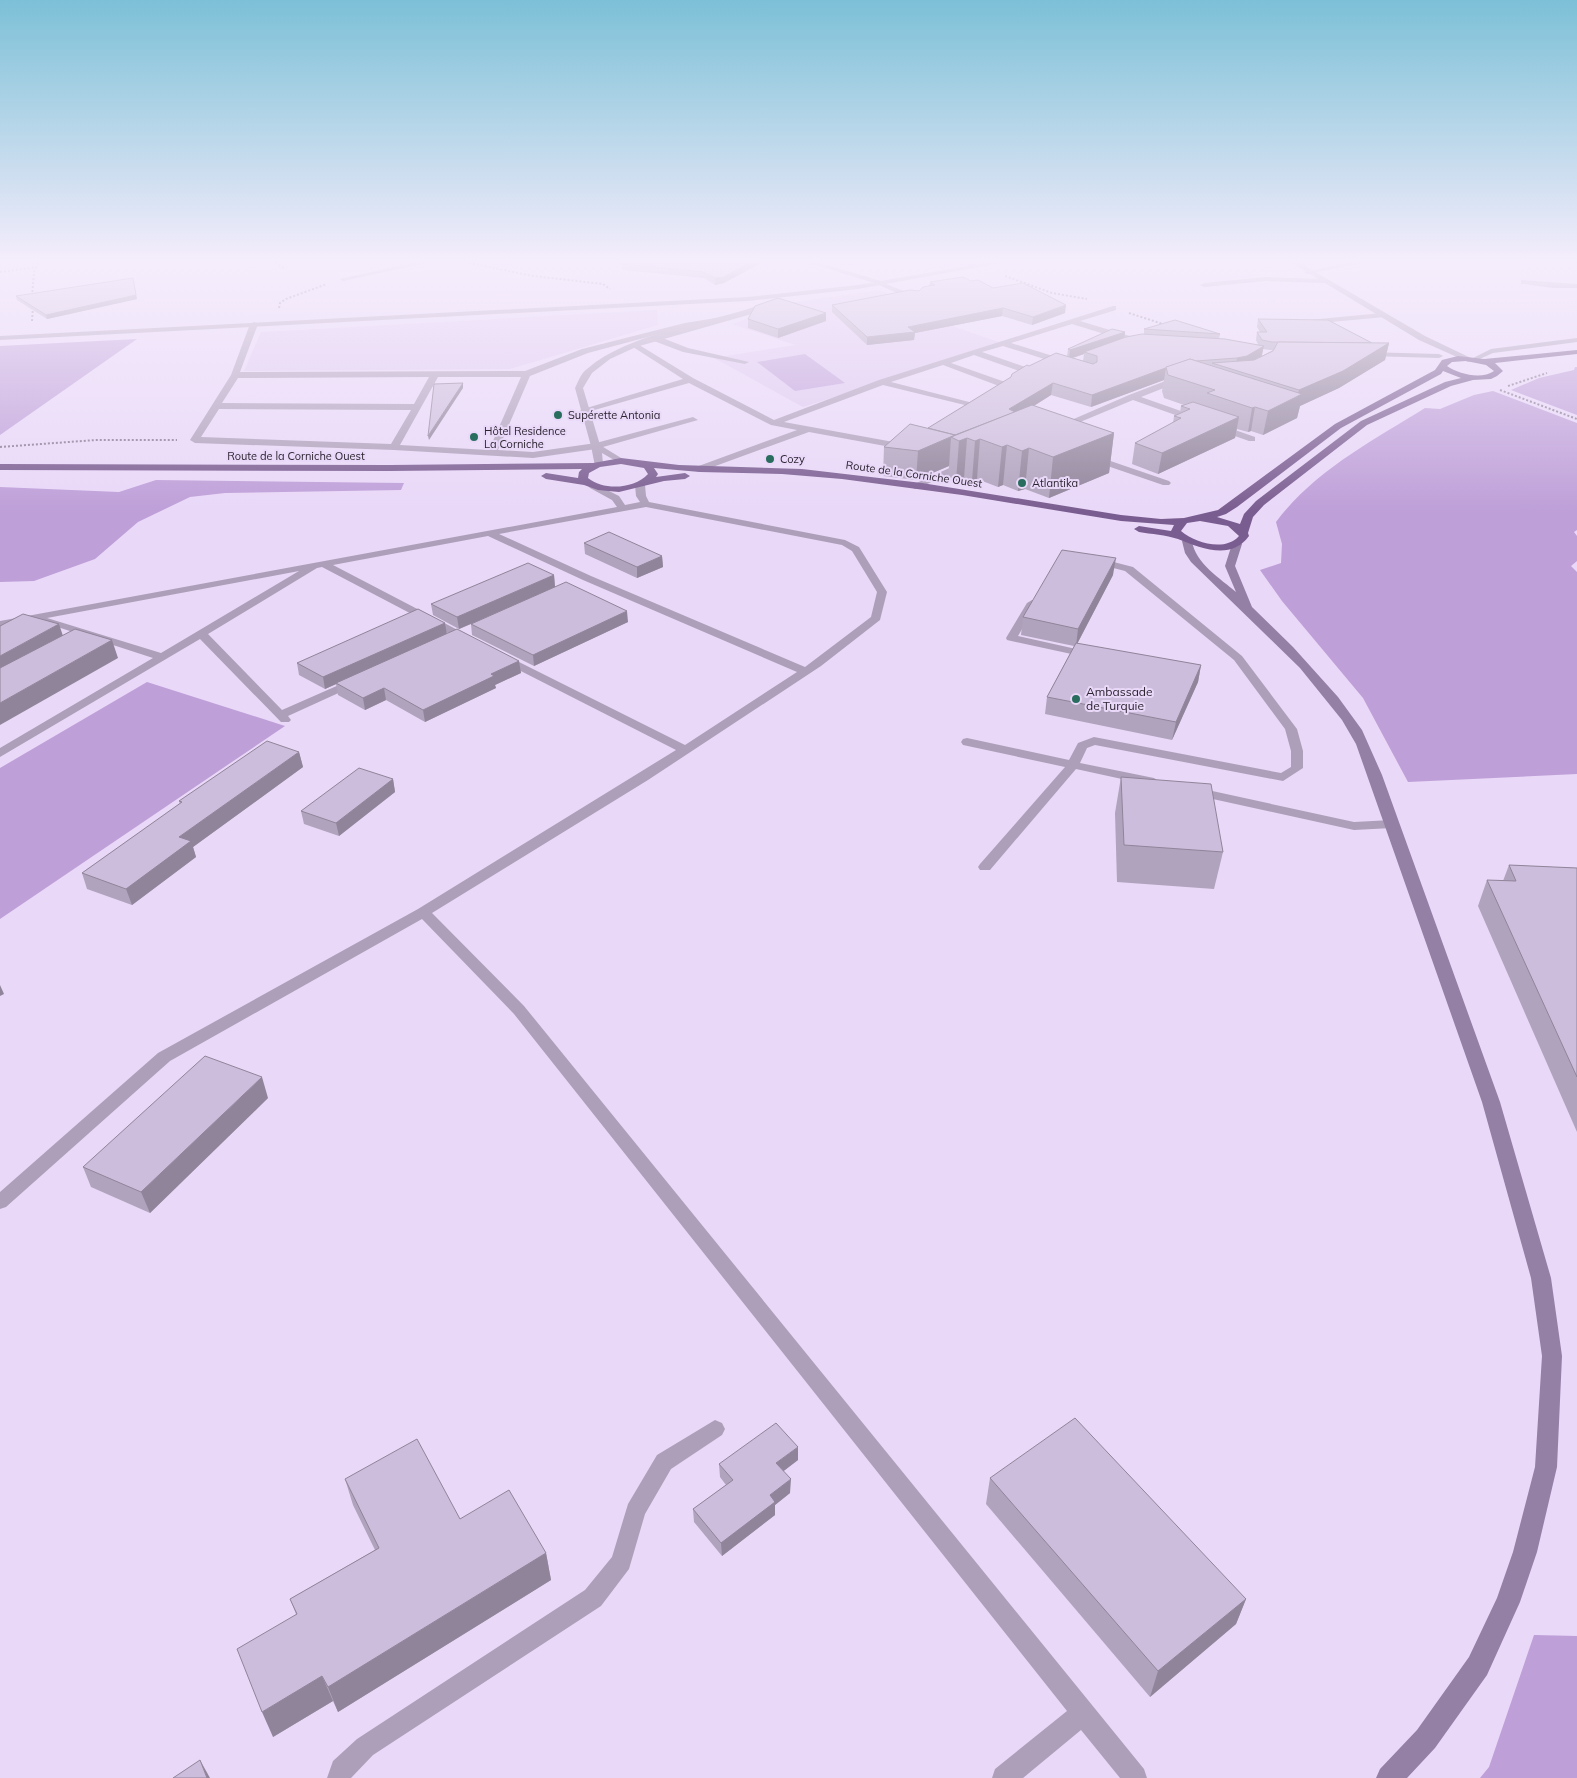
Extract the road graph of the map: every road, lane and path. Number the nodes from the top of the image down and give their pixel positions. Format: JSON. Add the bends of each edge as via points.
{"nodes":[{"id":1,"x":246,"y":346,"type":"edge"},
{"id":2,"x":604,"y":346,"type":"edge"},
{"id":3,"x":636,"y":346,"type":"joint"},
{"id":4,"x":675,"y":346,"type":"edge"},
{"id":5,"x":992,"y":346,"type":"edge"},
{"id":6,"x":1012,"y":346,"type":"edge"},
{"id":7,"x":1429,"y":346,"type":"edge"},
{"id":8,"x":1441,"y":346,"type":"edge"},
{"id":9,"x":1530,"y":346,"type":"edge"},
{"id":10,"x":973,"y":352,"type":"junction"},
{"id":11,"x":1577,"y":352,"type":"edge"},
{"id":12,"x":1361,"y":354,"type":"edge"},
{"id":13,"x":1577,"y":357,"type":"edge"},
{"id":14,"x":1474,"y":360,"type":"junction"},
{"id":15,"x":746,"y":362,"type":"dead end"},
{"id":16,"x":942,"y":362,"type":"junction"},
{"id":17,"x":1442,"y":362,"type":"junction"},
{"id":18,"x":1518,"y":362,"type":"junction"},
{"id":19,"x":1074,"y":364,"type":"edge"},
{"id":20,"x":1028,"y":371,"type":"edge"},
{"id":21,"x":435,"y":374,"type":"junction"},
{"id":22,"x":526,"y":374,"type":"junction"},
{"id":23,"x":1498,"y":374,"type":"junction"},
{"id":24,"x":235,"y":375,"type":"junction"},
{"id":25,"x":1190,"y":377,"type":"edge"},
{"id":26,"x":1475,"y":377,"type":"junction"},
{"id":27,"x":690,"y":380,"type":"junction"},
{"id":28,"x":882,"y":382,"type":"junction"},
{"id":29,"x":1493,"y":387,"type":"dead end"},
{"id":30,"x":1132,"y":397,"type":"junction"},
{"id":31,"x":217,"y":406,"type":"junction"},
{"id":32,"x":417,"y":407,"type":"junction"},
{"id":33,"x":584,"y":410,"type":"junction"},
{"id":34,"x":1577,"y":419,"type":"edge"},
{"id":35,"x":693,"y":420,"type":"dead end"},
{"id":36,"x":774,"y":423,"type":"junction"},
{"id":37,"x":808,"y":429,"type":"junction"},
{"id":38,"x":1052,"y":430,"type":"edge"},
{"id":39,"x":1252,"y":439,"type":"edge"},
{"id":40,"x":195,"y":440,"type":"junction"},
{"id":41,"x":596,"y":446,"type":"junction"},
{"id":42,"x":914,"y":446,"type":"edge"},
{"id":43,"x":0,"y":447,"type":"edge"},
{"id":44,"x":394,"y":447,"type":"junction"},
{"id":45,"x":493,"y":452,"type":"junction"},
{"id":46,"x":1081,"y":454,"type":"edge"},
{"id":47,"x":951,"y":458,"type":"dead end"},
{"id":48,"x":621,"y":461,"type":"junction"},
{"id":49,"x":639,"y":463,"type":"junction"},
{"id":50,"x":595,"y":465,"type":"junction"},
{"id":51,"x":0,"y":467,"type":"edge"},
{"id":52,"x":699,"y":469,"type":"junction"},
{"id":53,"x":0,"y":475,"type":"edge"},
{"id":54,"x":1166,"y":482,"type":"dead end"},
{"id":55,"x":589,"y":484,"type":"junction"},
{"id":56,"x":642,"y":484,"type":"junction"},
{"id":57,"x":915,"y":486,"type":"junction"},
{"id":58,"x":646,"y":504,"type":"junction"},
{"id":59,"x":622,"y":508,"type":"junction"},
{"id":60,"x":1200,"y":518,"type":"junction"},
{"id":61,"x":1184,"y":521,"type":"junction"},
{"id":62,"x":1243,"y":532,"type":"junction"},
{"id":63,"x":488,"y":533,"type":"junction"},
{"id":64,"x":1183,"y":539,"type":"junction"},
{"id":65,"x":1237,"y":544,"type":"junction"},
{"id":66,"x":1085,"y":558,"type":"edge"},
{"id":67,"x":321,"y":563,"type":"junction"},
{"id":68,"x":587,"y":578,"type":"junction"},
{"id":69,"x":570,"y":586,"type":"edge"},
{"id":70,"x":1038,"y":593,"type":"edge"},
{"id":71,"x":1248,"y":610,"type":"junction"},
{"id":72,"x":33,"y":617,"type":"junction"},
{"id":73,"x":0,"y":624,"type":"edge"},
{"id":74,"x":476,"y":628,"type":"edge"},
{"id":75,"x":201,"y":634,"type":"junction"},
{"id":76,"x":90,"y":635,"type":"junction"},
{"id":77,"x":454,"y":637,"type":"junction"},
{"id":78,"x":73,"y":644,"type":"edge"},
{"id":79,"x":476,"y":644,"type":"edge"},
{"id":80,"x":493,"y":653,"type":"edge"},
{"id":81,"x":1098,"y":656,"type":"edge"},
{"id":82,"x":162,"y":657,"type":"junction"},
{"id":83,"x":805,"y":671,"type":"junction"},
{"id":84,"x":360,"y":679,"type":"edge"},
{"id":85,"x":967,"y":742,"type":"dead end"},
{"id":86,"x":684,"y":750,"type":"junction"},
{"id":87,"x":0,"y":753,"type":"edge"},
{"id":88,"x":1072,"y":765,"type":"junction"},
{"id":89,"x":1392,"y":824,"type":"junction"},
{"id":90,"x":985,"y":867,"type":"dead end"},
{"id":91,"x":423,"y":912,"type":"junction"},
{"id":92,"x":0,"y":1202,"type":"edge"},
{"id":93,"x":715,"y":1429,"type":"dead end"},
{"id":94,"x":1083,"y":1713,"type":"junction"},
{"id":95,"x":339,"y":1778,"type":"edge"},
{"id":96,"x":1004,"y":1778,"type":"edge"},
{"id":97,"x":1135,"y":1778,"type":"edge"},
{"id":98,"x":1389,"y":1778,"type":"edge"}],
"edges":[{"from":1,"to":24,"type":"street"},
{"from":2,"to":22,"type":"street"},
{"from":3,"to":27,"type":"street"},
{"from":3,"to":33,"type":"street","via":[[605,358],[581,379],[579,388]]},
{"from":4,"to":15,"type":"lane"},
{"from":5,"to":10,"type":"street"},
{"from":6,"to":19,"type":"street"},
{"from":7,"to":17,"type":"street"},
{"from":8,"to":14,"type":"street"},
{"from":9,"to":14,"type":"street","via":[[1491,351]]},
{"from":10,"to":16,"type":"street"},
{"from":10,"to":20,"type":"street"},
{"from":11,"to":18,"type":"highway"},
{"from":12,"to":17,"type":"street"},
{"from":13,"to":18,"type":"highway"},
{"from":14,"to":17,"type":"highway"},
{"from":14,"to":18,"type":"highway"},
{"from":14,"to":23,"type":"highway","via":[[1498,368]]},
{"from":16,"to":28,"type":"street"},
{"from":16,"to":28,"type":"street","via":[[1005,386],[974,403]]},
{"from":17,"to":26,"type":"highway","via":[[1458,375]]},
{"from":17,"to":60,"type":"highway","via":[[1432,375],[1338,426],[1233,505]]},
{"from":18,"to":23,"type":"highway"},
{"from":21,"to":22,"type":"street"},
{"from":21,"to":24,"type":"street"},
{"from":21,"to":32,"type":"street"},
{"from":22,"to":45,"type":"street"},
{"from":23,"to":26,"type":"highway"},
{"from":24,"to":31,"type":"street"},
{"from":25,"to":30,"type":"street"},
{"from":26,"to":62,"type":"highway","via":[[1448,384],[1364,424],[1260,503],[1248,516]]},
{"from":27,"to":33,"type":"street"},
{"from":27,"to":36,"type":"street"},
{"from":28,"to":36,"type":"street"},
{"from":29,"to":34,"type":"path"},
{"from":30,"to":38,"type":"street"},
{"from":30,"to":39,"type":"street"},
{"from":31,"to":32,"type":"street"},
{"from":31,"to":40,"type":"street"},
{"from":32,"to":44,"type":"street"},
{"from":33,"to":41,"type":"street"},
{"from":35,"to":41,"type":"street"},
{"from":36,"to":37,"type":"street"},
{"from":37,"to":42,"type":"street"},
{"from":37,"to":52,"type":"street"},
{"from":40,"to":43,"type":"path","via":[[96,440]]},
{"from":40,"to":44,"type":"street"},
{"from":41,"to":45,"type":"street","via":[[533,455]]},
{"from":41,"to":48,"type":"street"},
{"from":41,"to":50,"type":"street"},
{"from":44,"to":45,"type":"street"},
{"from":46,"to":54,"type":"street"},
{"from":47,"to":57,"type":"street","via":[[972,461]]},
{"from":48,"to":49,"type":"highway","name":"Route de la Corniche Ouest"},
{"from":48,"to":50,"type":"highway","name":"Route de la Corniche Ouest"},
{"from":49,"to":52,"type":"highway","name":"Route de la Corniche Ouest"},
{"from":49,"to":56,"type":"highway","via":[[653,474]]},
{"from":50,"to":51,"type":"highway","name":"Route de la Corniche Ouest"},
{"from":50,"to":55,"type":"highway","via":[[582,475]]},
{"from":52,"to":57,"type":"highway","name":"Route de la Corniche Ouest","via":[[801,472]]},
{"from":53,"to":55,"type":"highway","name":"Route de la Corniche Ouest","via":[[543,476]]},
{"from":55,"to":56,"type":"highway","name":"Route de la Corniche Ouest","via":[[611,489]]},
{"from":55,"to":59,"type":"lane","via":[[616,498]]},
{"from":56,"to":58,"type":"lane","via":[[641,496]]},
{"from":56,"to":64,"type":"highway","name":"Route de la Corniche Ouest","via":[[694,475],[788,478],[859,485]]},
{"from":57,"to":61,"type":"highway","name":"Route de la Corniche Ouest","via":[[1121,518]]},
{"from":58,"to":59,"type":"lane"},
{"from":58,"to":83,"type":"lane","via":[[845,543],[856,549],[882,592],[876,618]]},
{"from":59,"to":63,"type":"lane"},
{"from":60,"to":61,"type":"highway","name":"Route de la Corniche Ouest"},
{"from":60,"to":62,"type":"highway","via":[[1222,520]]},
{"from":61,"to":64,"type":"highway","via":[[1176,528]]},
{"from":62,"to":65,"type":"highway","via":[[1244,536]]},
{"from":63,"to":67,"type":"lane"},
{"from":63,"to":68,"type":"lane"},
{"from":64,"to":65,"type":"highway","name":"Route de la Corniche Ouest","via":[[1219,547]]},
{"from":64,"to":71,"type":"main road","via":[[1208,574]]},
{"from":65,"to":71,"type":"main road","via":[[1230,566]]},
{"from":66,"to":88,"type":"lane","via":[[1129,568],[1238,658],[1291,729],[1297,751],[1297,768],[1283,777],[1094,741],[1082,746]]},
{"from":67,"to":72,"type":"lane"},
{"from":67,"to":75,"type":"lane"},
{"from":67,"to":77,"type":"lane"},
{"from":68,"to":69,"type":"lane"},
{"from":68,"to":83,"type":"lane"},
{"from":70,"to":81,"type":"lane","via":[[1011,638]]},
{"from":71,"to":89,"type":"main road","via":[[1304,665],[1347,716],[1365,748]]},
{"from":72,"to":73,"type":"lane"},
{"from":72,"to":76,"type":"lane"},
{"from":74,"to":77,"type":"lane"},
{"from":75,"to":82,"type":"lane"},
{"from":75,"to":84,"type":"lane","via":[[282,718]]},
{"from":76,"to":78,"type":"lane"},
{"from":76,"to":82,"type":"lane"},
{"from":77,"to":79,"type":"lane"},
{"from":80,"to":86,"type":"lane"},
{"from":82,"to":87,"type":"lane"},
{"from":83,"to":86,"type":"lane"},
{"from":85,"to":88,"type":"lane"},
{"from":86,"to":91,"type":"lane"},
{"from":88,"to":89,"type":"lane","via":[[1354,826]]},
{"from":88,"to":90,"type":"lane"},
{"from":89,"to":98,"type":"main road","via":[[1490,1102],[1541,1278],[1552,1356],[1546,1467],[1525,1552],[1508,1602],[1478,1666],[1426,1739]]},
{"from":91,"to":92,"type":"lane","via":[[164,1057]]},
{"from":91,"to":94,"type":"lane","via":[[519,1010]]},
{"from":93,"to":95,"type":"lane","via":[[664,1462],[635,1511],[621,1562],[593,1598],[365,1747],[342,1770]]},
{"from":94,"to":96,"type":"lane"},
{"from":94,"to":97,"type":"lane"}]}
